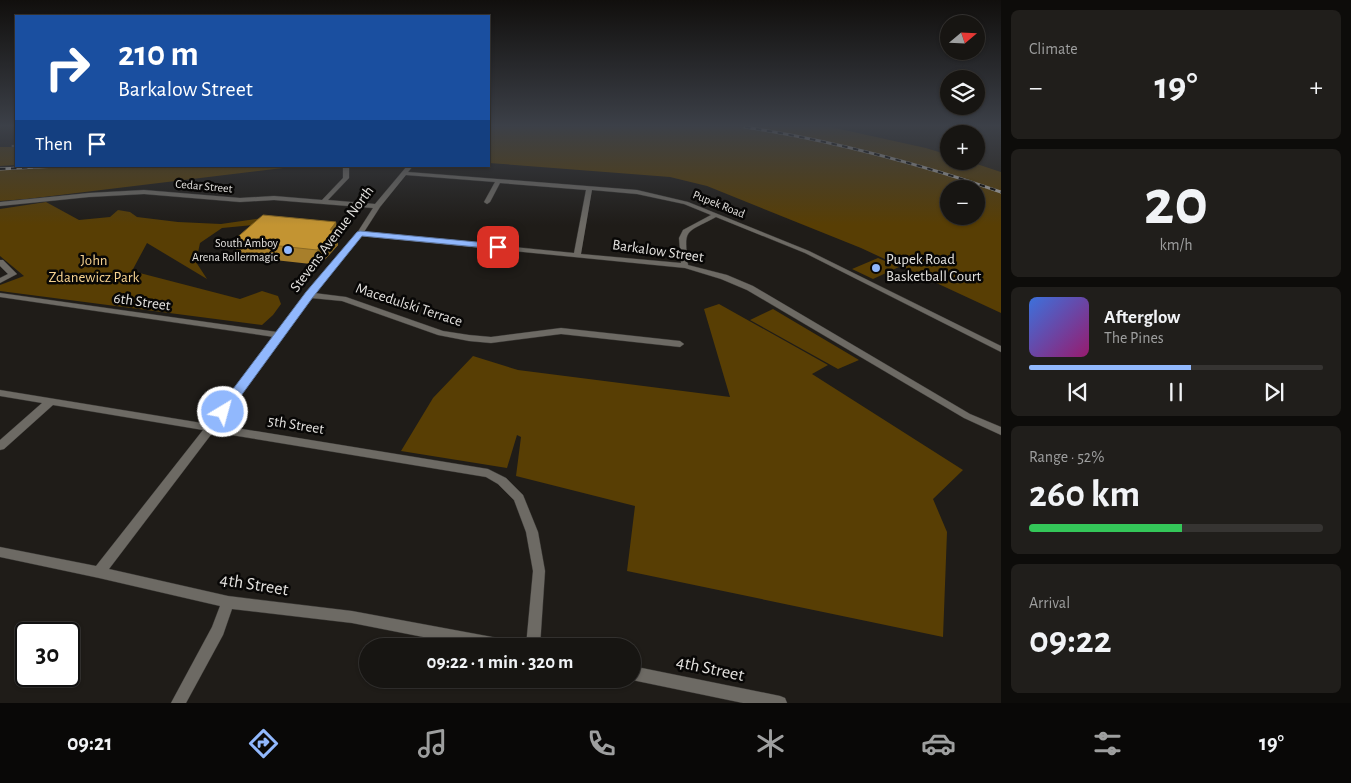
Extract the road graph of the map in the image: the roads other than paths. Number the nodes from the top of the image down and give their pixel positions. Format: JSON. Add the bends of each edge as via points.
{"nodes":[{"id":1,"x":409,"y":167,"type":"edge"},
{"id":2,"x":346,"y":168,"type":"dead end"},
{"id":3,"x":404,"y":173,"type":"junction"},
{"id":4,"x":498,"y":180,"type":"junction"},
{"id":5,"x":589,"y":189,"type":"junction"},
{"id":6,"x":323,"y":202,"type":"junction"},
{"id":7,"x":487,"y":202,"type":"dead end"},
{"id":8,"x":0,"y":204,"type":"edge"},
{"id":9,"x":377,"y":206,"type":"junction"},
{"id":10,"x":716,"y":215,"type":"junction"},
{"id":11,"x":360,"y":234,"type":"junction"},
{"id":12,"x":577,"y":254,"type":"junction"},
{"id":13,"x":0,"y":262,"type":"edge"},
{"id":14,"x":684,"y":266,"type":"junction"},
{"id":15,"x":0,"y":282,"type":"edge"},
{"id":16,"x":309,"y":294,"type":"junction"},
{"id":17,"x":0,"y":296,"type":"edge"},
{"id":18,"x":279,"y":336,"type":"junction"},
{"id":19,"x":680,"y":344,"type":"dead end"},
{"id":20,"x":1001,"y":349,"type":"edge"},
{"id":21,"x":0,"y":393,"type":"edge"},
{"id":22,"x":51,"y":401,"type":"junction"},
{"id":23,"x":211,"y":427,"type":"junction"},
{"id":24,"x":1001,"y":431,"type":"edge"},
{"id":25,"x":0,"y":446,"type":"edge"},
{"id":26,"x":0,"y":552,"type":"edge"},
{"id":27,"x":99,"y":572,"type":"junction"},
{"id":28,"x":228,"y":602,"type":"junction"},
{"id":29,"x":461,"y":638,"type":"edge"},
{"id":30,"x":533,"y":638,"type":"edge"},
{"id":31,"x":641,"y":675,"type":"edge"},
{"id":32,"x":178,"y":703,"type":"edge"},
{"id":33,"x":780,"y":703,"type":"edge"}],
"edges":[{"from":1,"to":3,"type":"street","name":"Stevens Avenue North"},
{"from":2,"to":6,"type":"street","via":[[346,178]]},
{"from":3,"to":4,"type":"street","name":"Pupek Road"},
{"from":3,"to":9,"type":"street","name":"Stevens Avenue North"},
{"from":4,"to":5,"type":"street","name":"Pupek Road"},
{"from":4,"to":7,"type":"street"},
{"from":5,"to":10,"type":"street","name":"Pupek Road","via":[[663,196]]},
{"from":5,"to":12,"type":"street"},
{"from":6,"to":8,"type":"street","name":"Cedar Street","via":[[274,198],[240,200],[144,192]]},
{"from":6,"to":9,"type":"street","name":"Cedar Street"},
{"from":9,"to":11,"type":"street","name":"Stevens Avenue North"},
{"from":10,"to":14,"type":"street","via":[[686,230],[682,238]]},
{"from":10,"to":20,"type":"street","name":"Pupek Road","via":[[807,252]]},
{"from":11,"to":12,"type":"street","name":"Barkalow Street"},
{"from":11,"to":16,"type":"street","name":"Stevens Avenue North"},
{"from":12,"to":14,"type":"street","name":"Barkalow Street"},
{"from":13,"to":15,"type":"street","via":[[13,274]]},
{"from":14,"to":24,"type":"street","name":"Barkalow Street","via":[[750,288],[967,416]]},
{"from":16,"to":18,"type":"street","name":"Stevens Avenue North"},
{"from":16,"to":19,"type":"street","name":"Macedulski Terrace","via":[[342,299],[441,333],[469,338],[491,340],[561,330]]},
{"from":17,"to":18,"type":"street","name":"6th Street"},
{"from":18,"to":23,"type":"street","name":"Stevens Avenue North"},
{"from":21,"to":22,"type":"street","name":"5th Street"},
{"from":22,"to":23,"type":"street","name":"5th Street"},
{"from":22,"to":25,"type":"street"},
{"from":23,"to":27,"type":"street","name":"Stevens Avenue North"},
{"from":23,"to":30,"type":"street","name":"5th Street","via":[[488,472],[502,481],[519,498],[532,532],[539,571]]},
{"from":26,"to":27,"type":"street","name":"4th Street"},
{"from":27,"to":28,"type":"street","name":"4th Street"},
{"from":28,"to":29,"type":"street","name":"4th Street","via":[[352,617]]},
{"from":28,"to":32,"type":"street","via":[[218,630]]},
{"from":31,"to":33,"type":"street","name":"4th Street"}]}
